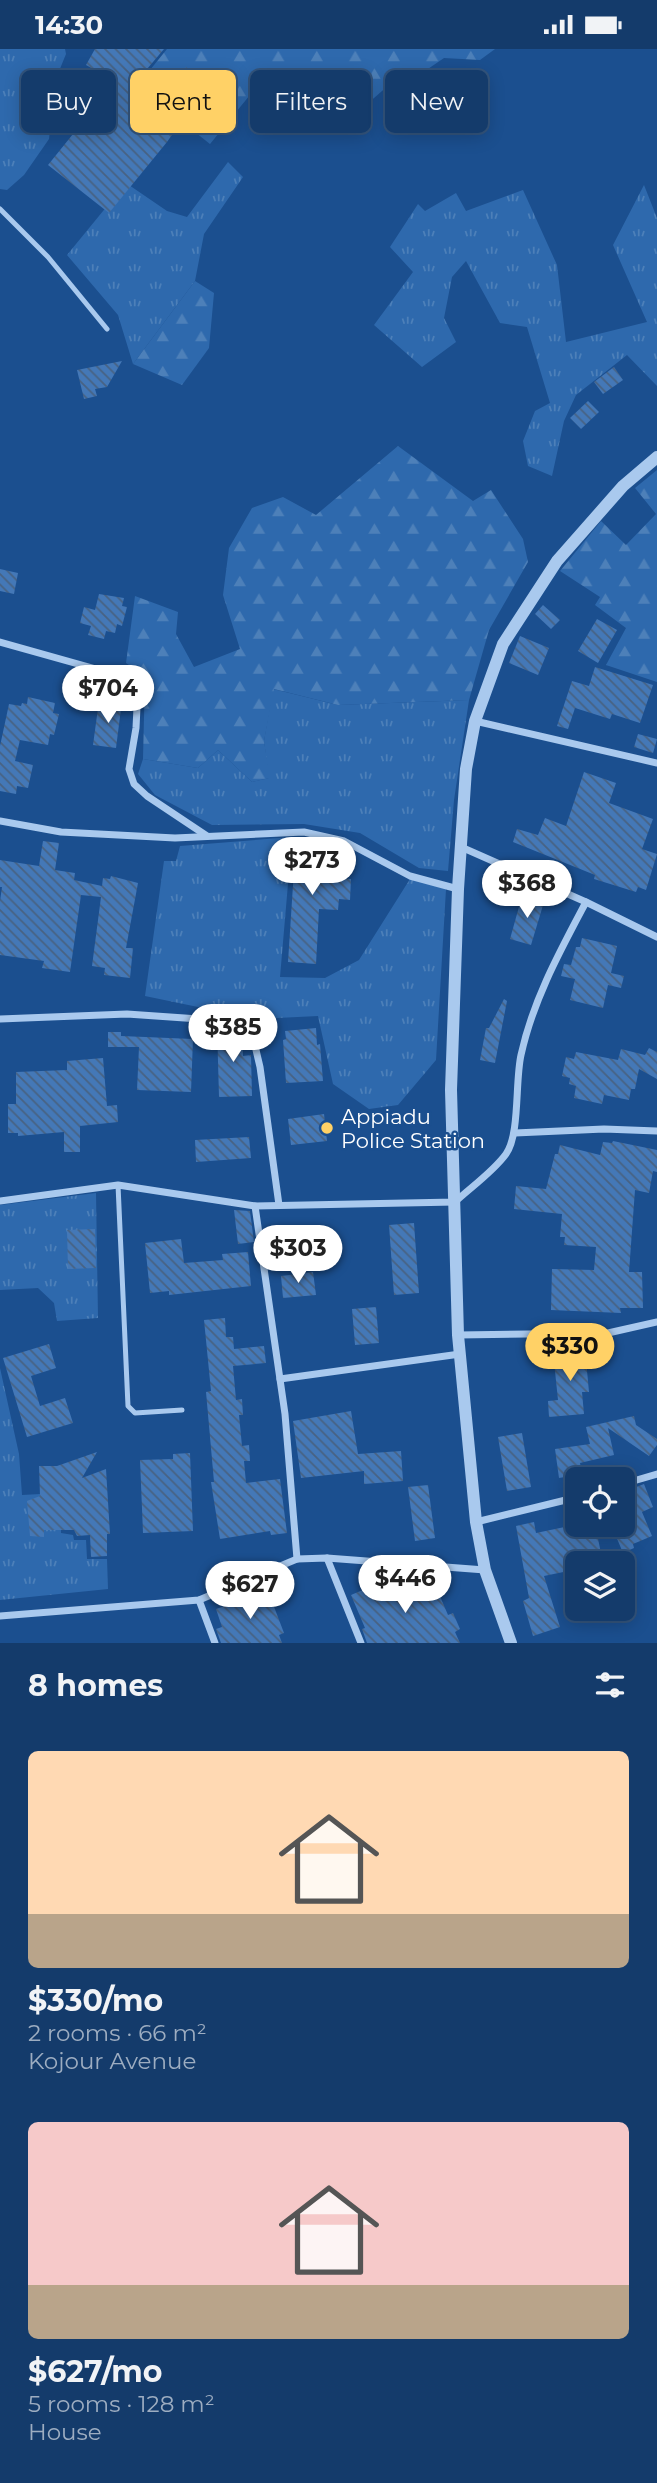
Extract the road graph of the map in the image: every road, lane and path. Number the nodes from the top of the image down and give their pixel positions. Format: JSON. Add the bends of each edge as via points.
{"nodes":[{"id":1,"x":0,"y":209,"type":"edge"},
{"id":2,"x":107,"y":329,"type":"dead end"},
{"id":3,"x":657,"y":457,"type":"edge"},
{"id":4,"x":0,"y":642,"type":"edge"},
{"id":5,"x":475,"y":721,"type":"junction"},
{"id":6,"x":657,"y":763,"type":"edge"},
{"id":7,"x":0,"y":821,"type":"edge"},
{"id":8,"x":208,"y":837,"type":"junction"},
{"id":9,"x":461,"y":847,"type":"junction"},
{"id":10,"x":458,"y":889,"type":"junction"},
{"id":11,"x":586,"y":902,"type":"junction"},
{"id":12,"x":657,"y":937,"type":"edge"},
{"id":13,"x":0,"y":1019,"type":"edge"},
{"id":14,"x":657,"y":1131,"type":"edge"},
{"id":15,"x":515,"y":1133,"type":"junction"},
{"id":16,"x":118,"y":1185,"type":"junction"},
{"id":17,"x":0,"y":1201,"type":"edge"},
{"id":18,"x":455,"y":1202,"type":"junction"},
{"id":19,"x":279,"y":1205,"type":"junction"},
{"id":20,"x":255,"y":1206,"type":"junction"},
{"id":21,"x":656,"y":1320,"type":"edge"},
{"id":22,"x":458,"y":1335,"type":"junction"},
{"id":23,"x":460,"y":1354,"type":"junction"},
{"id":24,"x":280,"y":1378,"type":"junction"},
{"id":25,"x":182,"y":1410,"type":"dead end"},
{"id":26,"x":657,"y":1474,"type":"edge"},
{"id":27,"x":635,"y":1480,"type":"edge"},
{"id":28,"x":565,"y":1500,"type":"edge"},
{"id":29,"x":476,"y":1522,"type":"junction"},
{"id":30,"x":327,"y":1558,"type":"junction"},
{"id":31,"x":298,"y":1559,"type":"junction"},
{"id":32,"x":485,"y":1570,"type":"junction"},
{"id":33,"x":199,"y":1600,"type":"junction"},
{"id":34,"x":0,"y":1616,"type":"edge"},
{"id":35,"x":215,"y":1643,"type":"edge"},
{"id":36,"x":360,"y":1643,"type":"edge"},
{"id":37,"x":510,"y":1643,"type":"edge"}],
"edges":[{"from":1,"to":2,"type":"lane","via":[[48,257]]},
{"from":3,"to":5,"type":"street","via":[[624,486],[557,561],[503,643]]},
{"from":4,"to":8,"type":"street","via":[[128,678],[138,686],[129,769],[134,784]]},
{"from":5,"to":6,"type":"street"},
{"from":5,"to":9,"type":"street","via":[[466,769]]},
{"from":7,"to":8,"type":"street","via":[[61,832]]},
{"from":8,"to":10,"type":"street","via":[[304,832],[344,841],[410,876]]},
{"from":9,"to":10,"type":"street"},
{"from":9,"to":11,"type":"street"},
{"from":10,"to":18,"type":"street","via":[[451,1090]]},
{"from":11,"to":12,"type":"street"},
{"from":11,"to":15,"type":"street","via":[[548,973],[521,1055]]},
{"from":13,"to":19,"type":"street","via":[[127,1014],[242,1022],[252,1033],[260,1067]]},
{"from":14,"to":15,"type":"street"},
{"from":15,"to":18,"type":"street","via":[[507,1154]]},
{"from":16,"to":17,"type":"street"},
{"from":16,"to":20,"type":"street"},
{"from":16,"to":25,"type":"lane","via":[[128,1406],[135,1413]]},
{"from":18,"to":19,"type":"street"},
{"from":18,"to":22,"type":"street"},
{"from":19,"to":20,"type":"street"},
{"from":20,"to":24,"type":"street"},
{"from":21,"to":22,"type":"street","via":[[608,1333]]},
{"from":22,"to":23,"type":"street"},
{"from":23,"to":24,"type":"street"},
{"from":23,"to":29,"type":"street"},
{"from":24,"to":31,"type":"street"},
{"from":26,"to":27,"type":"street"},
{"from":28,"to":29,"type":"street"},
{"from":29,"to":32,"type":"street"},
{"from":30,"to":31,"type":"street"},
{"from":30,"to":32,"type":"street"},
{"from":30,"to":36,"type":"street"},
{"from":31,"to":33,"type":"street"},
{"from":32,"to":37,"type":"street"},
{"from":33,"to":34,"type":"street"},
{"from":33,"to":35,"type":"street"}]}
